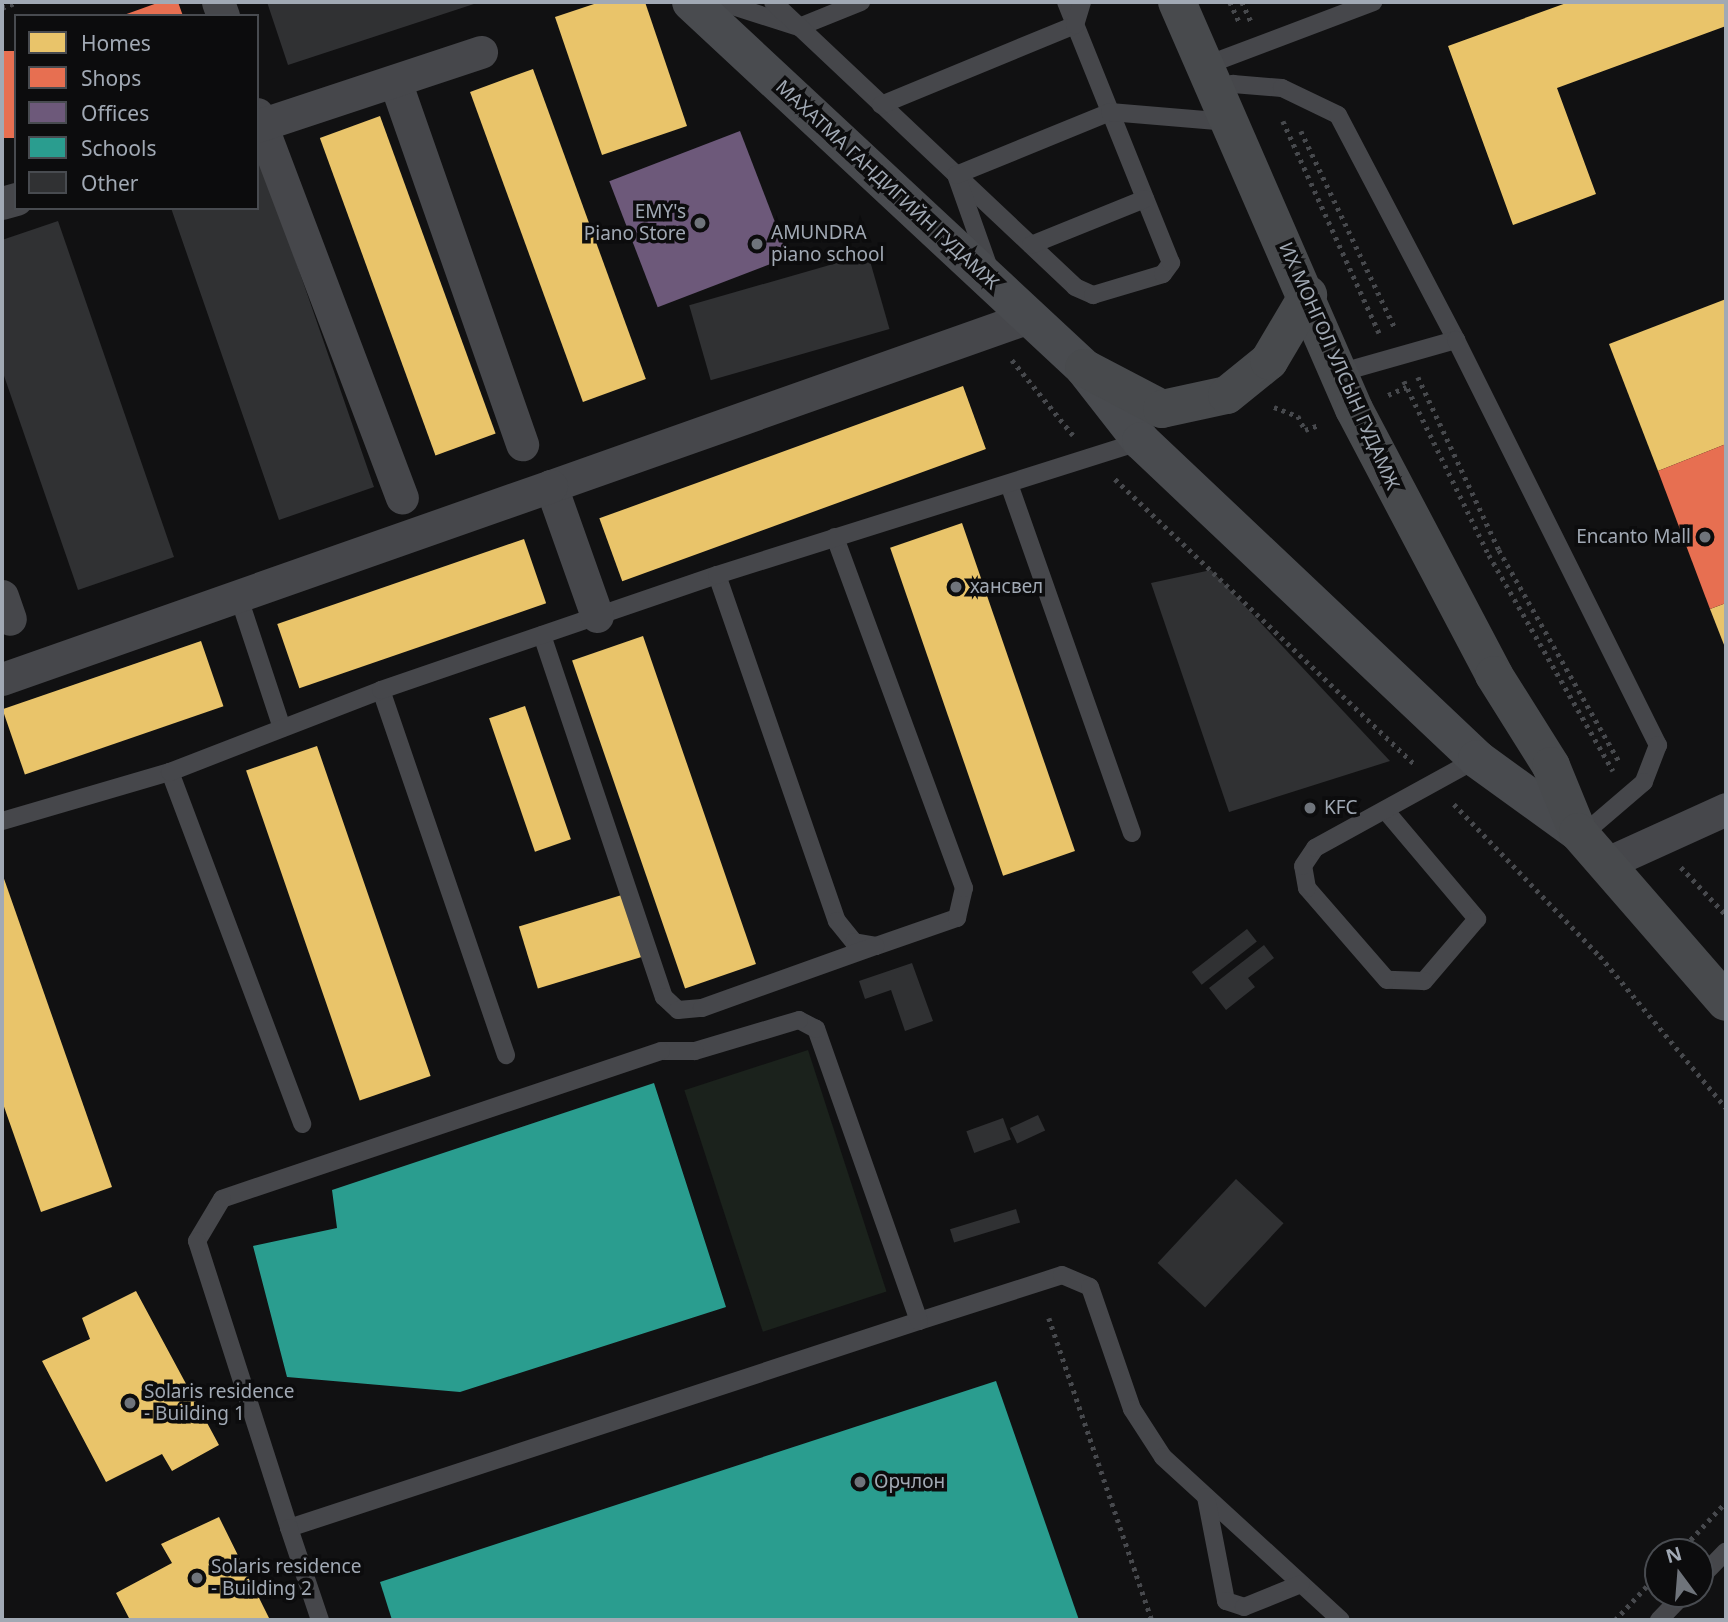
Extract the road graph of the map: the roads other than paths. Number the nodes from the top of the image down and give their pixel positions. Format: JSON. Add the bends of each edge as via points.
{"nodes":[{"id":1,"x":691,"y":2,"type":"edge"},
{"id":2,"x":720,"y":2,"type":"edge"},
{"id":3,"x":773,"y":2,"type":"edge"},
{"id":4,"x":861,"y":2,"type":"edge"},
{"id":5,"x":1066,"y":2,"type":"edge"},
{"id":6,"x":1082,"y":2,"type":"edge"},
{"id":7,"x":1177,"y":2,"type":"edge"},
{"id":8,"x":1373,"y":2,"type":"edge"},
{"id":9,"x":1075,"y":25,"type":"junction"},
{"id":10,"x":799,"y":27,"type":"junction"},
{"id":11,"x":481,"y":52,"type":"dead end"},
{"id":12,"x":396,"y":81,"type":"junction"},
{"id":13,"x":1216,"y":93,"type":"junction"},
{"id":14,"x":881,"y":105,"type":"junction"},
{"id":15,"x":1110,"y":112,"type":"junction"},
{"id":16,"x":259,"y":121,"type":"edge"},
{"id":17,"x":259,"y":124,"type":"edge"},
{"id":18,"x":956,"y":175,"type":"junction"},
{"id":19,"x":1145,"y":199,"type":"junction"},
{"id":20,"x":1031,"y":245,"type":"junction"},
{"id":21,"x":996,"y":285,"type":"junction"},
{"id":22,"x":1308,"y":295,"type":"junction"},
{"id":23,"x":1029,"y":317,"type":"junction"},
{"id":24,"x":1455,"y":340,"type":"junction"},
{"id":25,"x":1084,"y":368,"type":"junction"},
{"id":26,"x":1339,"y":373,"type":"junction"},
{"id":27,"x":1142,"y":441,"type":"junction"},
{"id":28,"x":522,"y":444,"type":"dead end"},
{"id":29,"x":1009,"y":484,"type":"junction"},
{"id":30,"x":551,"y":486,"type":"junction"},
{"id":31,"x":402,"y":498,"type":"dead end"},
{"id":32,"x":835,"y":537,"type":"junction"},
{"id":33,"x":717,"y":575,"type":"junction"},
{"id":34,"x":239,"y":598,"type":"junction"},
{"id":35,"x":597,"y":616,"type":"junction"},
{"id":36,"x":542,"y":635,"type":"junction"},
{"id":37,"x":2,"y":679,"type":"edge"},
{"id":38,"x":381,"y":690,"type":"junction"},
{"id":39,"x":282,"y":728,"type":"junction"},
{"id":40,"x":1477,"y":759,"type":"junction"},
{"id":41,"x":170,"y":772,"type":"junction"},
{"id":42,"x":1726,"y":809,"type":"edge"},
{"id":43,"x":1385,"y":810,"type":"junction"},
{"id":44,"x":2,"y":821,"type":"edge"},
{"id":45,"x":1132,"y":833,"type":"dead end"},
{"id":46,"x":1588,"y":844,"type":"junction"},
{"id":47,"x":876,"y":946,"type":"junction"},
{"id":48,"x":1726,"y":1002,"type":"edge"},
{"id":49,"x":506,"y":1055,"type":"dead end"},
{"id":50,"x":302,"y":1124,"type":"dead end"},
{"id":51,"x":919,"y":1321,"type":"junction"},
{"id":52,"x":1206,"y":1497,"type":"junction"},
{"id":53,"x":289,"y":1528,"type":"junction"},
{"id":54,"x":1301,"y":1584,"type":"junction"},
{"id":55,"x":320,"y":1620,"type":"edge"},
{"id":56,"x":1341,"y":1620,"type":"edge"}],
"edges":[{"from":1,"to":21,"type":"main road","name":"МАХАТМА ГАНДИГИЙН ГУДАМЖ"},
{"from":2,"to":10,"type":"lane"},
{"from":3,"to":10,"type":"lane"},
{"from":4,"to":10,"type":"lane"},
{"from":5,"to":9,"type":"lane"},
{"from":6,"to":9,"type":"lane"},
{"from":7,"to":13,"type":"main road","name":"ИХ МОНГОЛ УЛСЫН ГУДАМЖ"},
{"from":8,"to":13,"type":"lane","via":[[1256,46]]},
{"from":9,"to":14,"type":"lane"},
{"from":9,"to":15,"type":"lane"},
{"from":10,"to":14,"type":"lane"},
{"from":11,"to":12,"type":"street"},
{"from":12,"to":16,"type":"street"},
{"from":12,"to":28,"type":"street"},
{"from":13,"to":15,"type":"lane"},
{"from":13,"to":22,"type":"main road","name":"ИХ МОНГОЛ УЛСЫН ГУДАМЖ"},
{"from":13,"to":24,"type":"lane","via":[[1275,87],[1338,115]]},
{"from":14,"to":18,"type":"lane"},
{"from":15,"to":18,"type":"lane"},
{"from":15,"to":19,"type":"lane"},
{"from":17,"to":31,"type":"street"},
{"from":18,"to":20,"type":"lane"},
{"from":18,"to":21,"type":"lane"},
{"from":19,"to":20,"type":"lane"},
{"from":19,"to":20,"type":"lane","via":[[1171,263],[1163,274],[1093,295]]},
{"from":21,"to":23,"type":"main road","name":"МАХАТМА ГАНДИГИЙН ГУДАМЖ"},
{"from":22,"to":25,"type":"main road","via":[[1269,361],[1227,395],[1162,408]]},
{"from":22,"to":26,"type":"main road","name":"ИХ МОНГОЛ УЛСЫН ГУДАМЖ"},
{"from":23,"to":25,"type":"main road","name":"МАХАТМА ГАНДИГИЙН ГУДАМЖ"},
{"from":23,"to":30,"type":"street"},
{"from":24,"to":26,"type":"lane","via":[[1407,350]]},
{"from":24,"to":46,"type":"lane","via":[[1658,745],[1644,782]]},
{"from":25,"to":27,"type":"main road","name":"ИХ МОНГОЛ УЛСЫН ГУДАМЖ"},
{"from":26,"to":46,"type":"main road","name":"ИХ МОНГОЛ УЛСЫН ГУДАМЖ","via":[[1405,512],[1551,766]]},
{"from":27,"to":29,"type":"lane"},
{"from":27,"to":40,"type":"main road","name":"ИХ МОНГОЛ УЛСЫН ГУДАМЖ"},
{"from":29,"to":32,"type":"lane"},
{"from":29,"to":45,"type":"lane"},
{"from":30,"to":34,"type":"street"},
{"from":30,"to":35,"type":"street"},
{"from":32,"to":33,"type":"lane"},
{"from":32,"to":47,"type":"lane","via":[[964,888],[957,918]]},
{"from":33,"to":35,"type":"lane"},
{"from":33,"to":47,"type":"lane","via":[[837,921],[854,942]]},
{"from":34,"to":37,"type":"street"},
{"from":34,"to":39,"type":"lane"},
{"from":35,"to":36,"type":"lane"},
{"from":36,"to":38,"type":"lane"},
{"from":36,"to":47,"type":"lane","via":[[664,997],[678,1010],[702,1008]]},
{"from":38,"to":39,"type":"lane"},
{"from":38,"to":49,"type":"lane"},
{"from":39,"to":41,"type":"lane"},
{"from":40,"to":43,"type":"lane"},
{"from":40,"to":46,"type":"main road","name":"ИХ МОНГОЛ УЛСЫН ГУДАМЖ"},
{"from":41,"to":44,"type":"lane"},
{"from":41,"to":50,"type":"lane"},
{"from":42,"to":46,"type":"street"},
{"from":43,"to":43,"type":"lane","via":[[1315,848],[1303,866],[1307,888],[1387,980],[1424,981],[1477,919]]},
{"from":46,"to":48,"type":"main road","name":"ИХ МОНГОЛ УЛСЫН ГУДАМЖ"},
{"from":51,"to":52,"type":"lane","via":[[1062,1275],[1090,1287],[1132,1409],[1163,1457]]},
{"from":51,"to":53,"type":"lane"},
{"from":51,"to":53,"type":"lane","via":[[816,1029],[799,1020],[695,1051],[648,1055],[222,1199],[197,1241]]},
{"from":52,"to":54,"type":"lane"},
{"from":52,"to":54,"type":"lane","via":[[1226,1601],[1244,1607]]},
{"from":53,"to":55,"type":"lane"},
{"from":54,"to":56,"type":"lane"}]}
